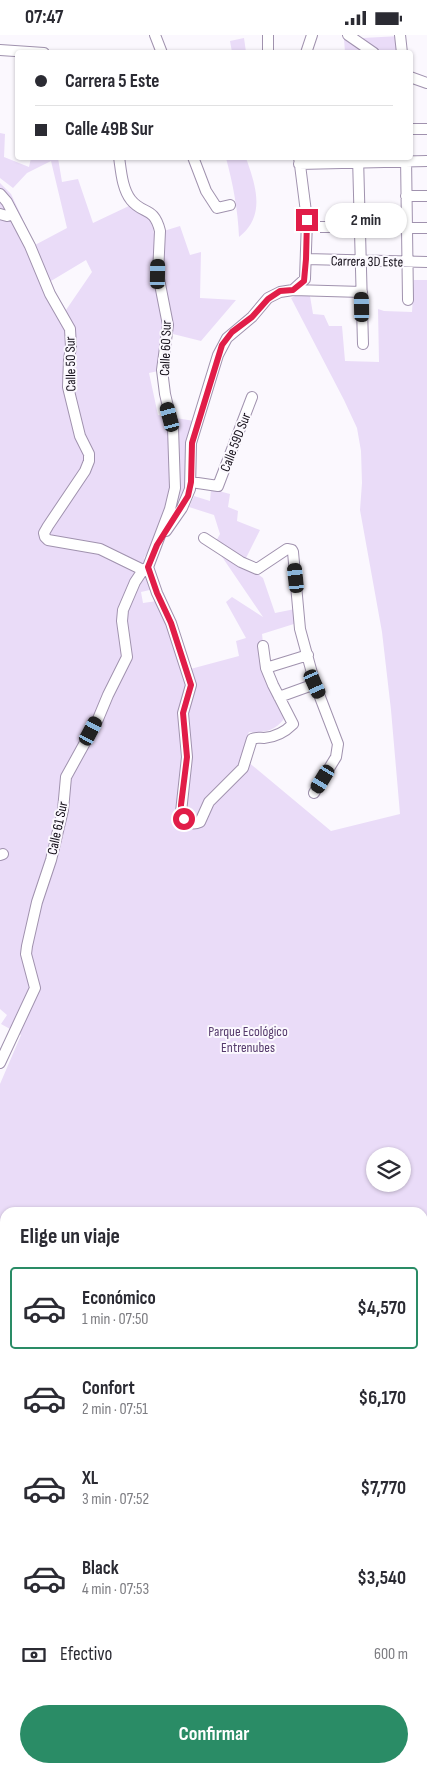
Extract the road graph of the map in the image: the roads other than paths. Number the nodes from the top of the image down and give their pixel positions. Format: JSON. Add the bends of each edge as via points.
{"nodes":[{"id":1,"x":155,"y":35,"type":"edge"},
{"id":2,"x":268,"y":35,"type":"edge"},
{"id":3,"x":312,"y":35,"type":"edge"},
{"id":4,"x":348,"y":35,"type":"edge"},
{"id":5,"x":400,"y":35,"type":"edge"},
{"id":6,"x":0,"y":50,"type":"edge"},
{"id":7,"x":161,"y":50,"type":"edge"},
{"id":8,"x":268,"y":50,"type":"edge"},
{"id":9,"x":307,"y":50,"type":"edge"},
{"id":10,"x":370,"y":50,"type":"edge"},
{"id":11,"x":402,"y":50,"type":"edge"},
{"id":12,"x":15,"y":51,"type":"edge"},
{"id":13,"x":413,"y":78,"type":"edge"},
{"id":14,"x":427,"y":83,"type":"edge"},
{"id":15,"x":413,"y":129,"type":"edge"},
{"id":16,"x":427,"y":129,"type":"edge"},
{"id":17,"x":120,"y":160,"type":"edge"},
{"id":18,"x":194,"y":160,"type":"edge"},
{"id":19,"x":358,"y":160,"type":"edge"},
{"id":20,"x":406,"y":160,"type":"edge"},
{"id":21,"x":299,"y":161,"type":"edge"},
{"id":22,"x":427,"y":161,"type":"edge"},
{"id":23,"x":0,"y":194,"type":"edge"},
{"id":24,"x":406,"y":196,"type":"junction"},
{"id":25,"x":427,"y":196,"type":"edge"},
{"id":26,"x":230,"y":205,"type":"dead end"},
{"id":27,"x":0,"y":214,"type":"edge"},
{"id":28,"x":13,"y":214,"type":"junction"},
{"id":29,"x":306,"y":227,"type":"junction"},
{"id":30,"x":360,"y":227,"type":"junction"},
{"id":31,"x":390,"y":228,"type":"dead end"},
{"id":32,"x":407,"y":228,"type":"junction"},
{"id":33,"x":427,"y":228,"type":"edge"},
{"id":34,"x":306,"y":259,"type":"junction"},
{"id":35,"x":361,"y":261,"type":"junction"},
{"id":36,"x":408,"y":262,"type":"junction"},
{"id":37,"x":427,"y":262,"type":"edge"},
{"id":38,"x":293,"y":290,"type":"junction"},
{"id":39,"x":362,"y":292,"type":"junction"},
{"id":40,"x":408,"y":300,"type":"dead end"},
{"id":41,"x":363,"y":344,"type":"dead end"},
{"id":42,"x":252,"y":397,"type":"dead end"},
{"id":43,"x":191,"y":482,"type":"junction"},
{"id":44,"x":204,"y":538,"type":"dead end"},
{"id":45,"x":157,"y":545,"type":"junction"},
{"id":46,"x":146,"y":569,"type":"junction"},
{"id":47,"x":263,"y":646,"type":"dead end"},
{"id":48,"x":308,"y":655,"type":"junction"},
{"id":49,"x":266,"y":668,"type":"junction"},
{"id":50,"x":315,"y":684,"type":"junction"},
{"id":51,"x":279,"y":697,"type":"junction"},
{"id":52,"x":314,"y":793,"type":"dead end"},
{"id":53,"x":2,"y":1050,"type":"edge"},
{"id":54,"x":0,"y":1063,"type":"edge"}],
"edges":[{"from":1,"to":7,"type":"street"},
{"from":2,"to":8,"type":"street"},
{"from":3,"to":9,"type":"street"},
{"from":4,"to":10,"type":"street"},
{"from":5,"to":11,"type":"street"},
{"from":6,"to":12,"type":"street"},
{"from":13,"to":14,"type":"street"},
{"from":15,"to":16,"type":"street"},
{"from":17,"to":45,"type":"street","name":"Calle 60 Sur","via":[[127,193],[136,204],[152,213],[160,236],[158,274],[168,325],[162,370],[173,428],[175,469],[170,509]]},
{"from":18,"to":26,"type":"street","via":[[206,191],[217,208]]},
{"from":19,"to":20,"type":"street"},
{"from":19,"to":21,"type":"street"},
{"from":19,"to":30,"type":"street"},
{"from":20,"to":22,"type":"street"},
{"from":20,"to":24,"type":"street"},
{"from":21,"to":29,"type":"street"},
{"from":23,"to":28,"type":"street","name":"Calle 50 Sur"},
{"from":24,"to":25,"type":"street"},
{"from":24,"to":32,"type":"street"},
{"from":27,"to":28,"type":"street"},
{"from":28,"to":46,"type":"street","name":"Calle 50 Sur","via":[[70,329],[68,387],[80,436],[89,454],[85,471],[44,535],[48,540],[107,551]]},
{"from":29,"to":30,"type":"street"},
{"from":29,"to":34,"type":"street"},
{"from":30,"to":35,"type":"street"},
{"from":31,"to":32,"type":"street"},
{"from":32,"to":33,"type":"street"},
{"from":32,"to":36,"type":"street"},
{"from":34,"to":35,"type":"street","name":"Carrera 3D Este"},
{"from":34,"to":38,"type":"street","via":[[304,281]]},
{"from":35,"to":36,"type":"street","name":"Carrera 3D Este"},
{"from":35,"to":39,"type":"street"},
{"from":36,"to":37,"type":"street","name":"Carrera 3D Este"},
{"from":36,"to":40,"type":"street"},
{"from":38,"to":39,"type":"street"},
{"from":38,"to":43,"type":"street","via":[[274,294],[227,338],[218,355],[192,443]]},
{"from":39,"to":41,"type":"street"},
{"from":42,"to":43,"type":"street","name":"Calle 59D Sur","via":[[218,486]]},
{"from":43,"to":45,"type":"street","via":[[188,496]]},
{"from":44,"to":48,"type":"street","via":[[256,569],[292,550],[300,624]]},
{"from":45,"to":46,"type":"street","name":"Calle 60 Sur"},
{"from":46,"to":51,"type":"street","via":[[171,623],[191,685],[183,713],[187,757],[181,812],[186,821],[195,824],[202,820],[209,802],[243,768],[252,739],[283,733],[293,724]]},
{"from":46,"to":53,"type":"street","name":"Calle 61 Sur","via":[[130,591],[122,615],[127,657],[66,777],[64,810],[27,946],[35,988]]},
{"from":47,"to":49,"type":"street"},
{"from":48,"to":49,"type":"street"},
{"from":48,"to":50,"type":"street"},
{"from":49,"to":51,"type":"street"},
{"from":50,"to":51,"type":"street"},
{"from":50,"to":52,"type":"street","via":[[338,751]]},
{"from":53,"to":54,"type":"street"}]}
